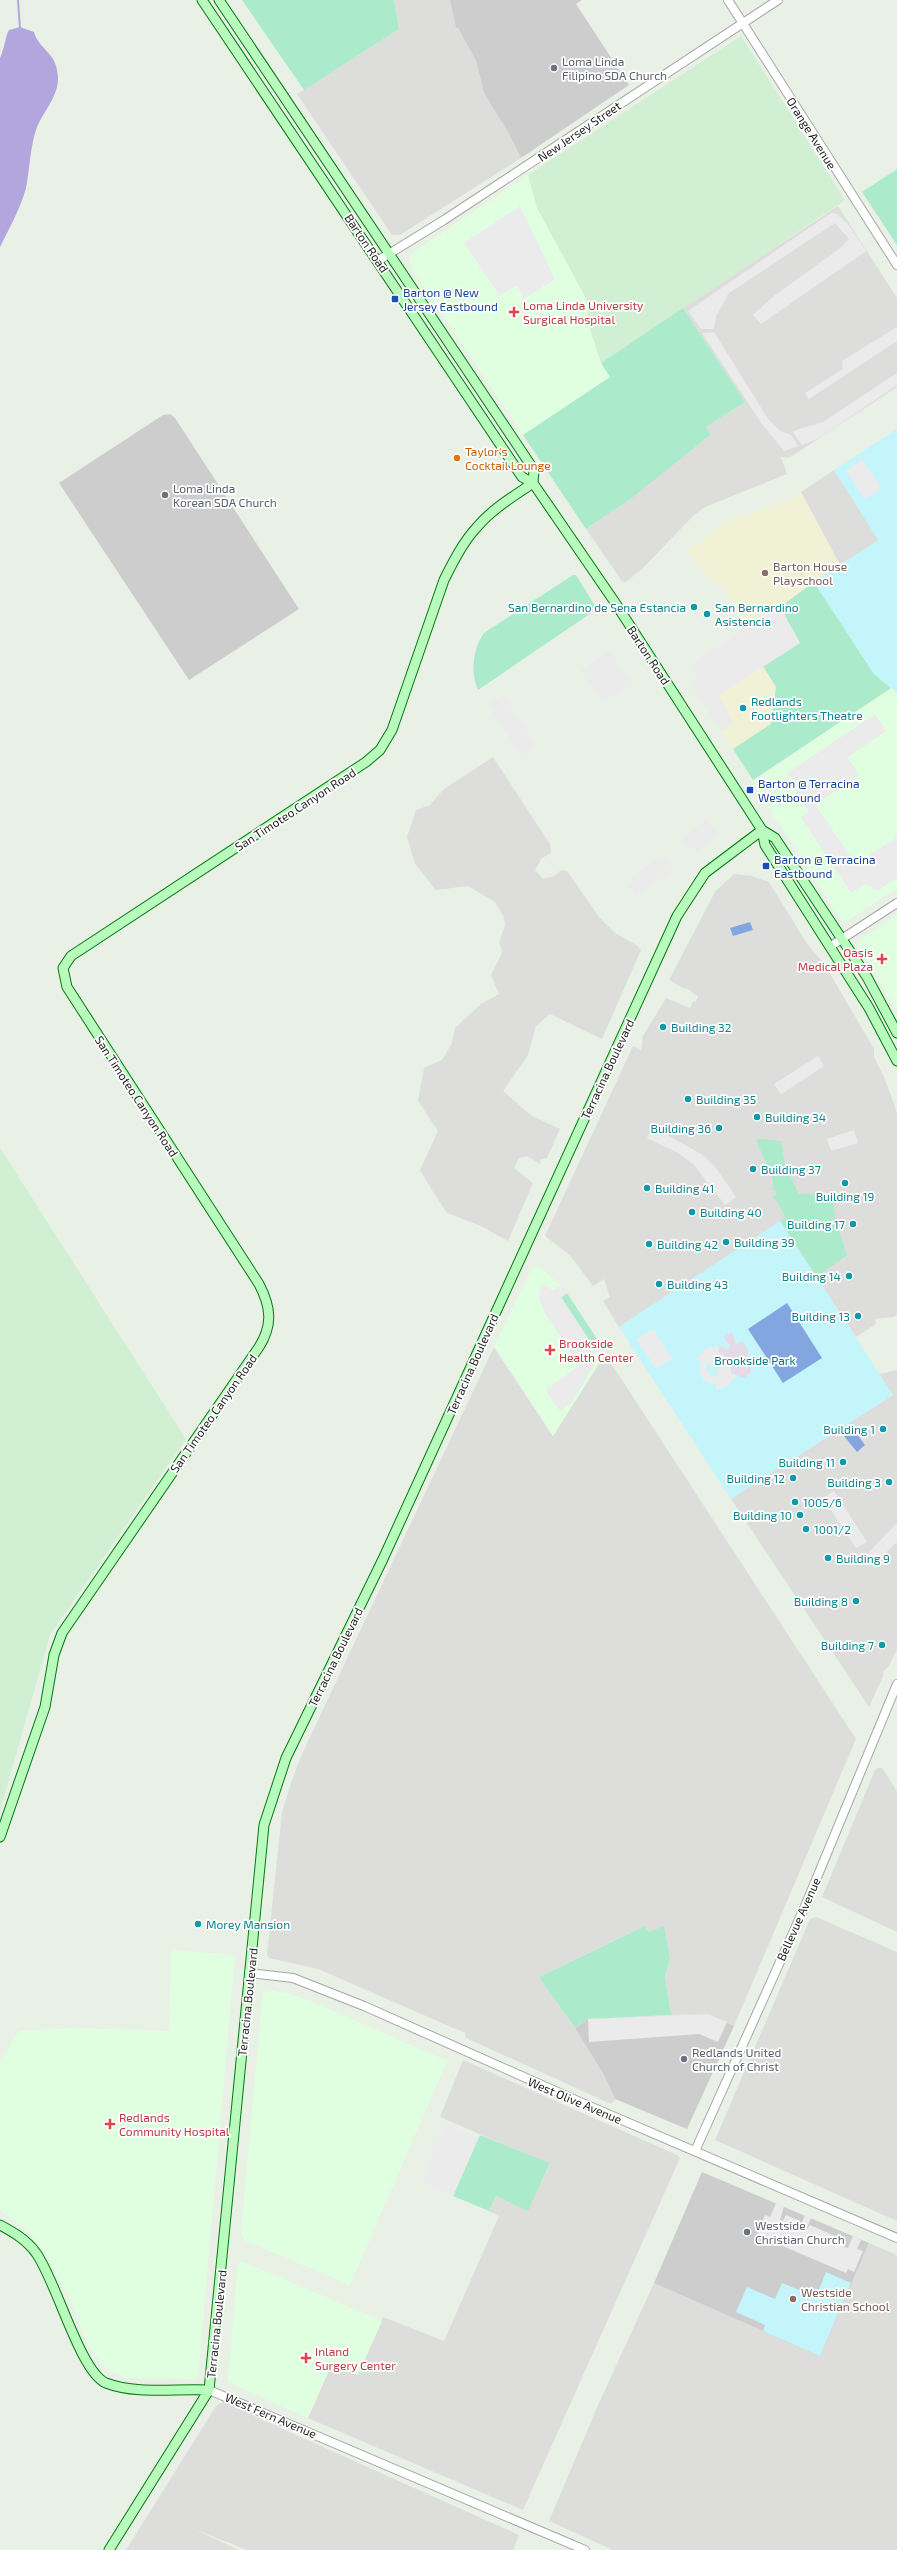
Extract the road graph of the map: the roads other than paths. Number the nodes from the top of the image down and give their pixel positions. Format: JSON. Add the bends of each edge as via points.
{"nodes":[{"id":1,"x":202,"y":0,"type":"edge"},
{"id":2,"x":219,"y":0,"type":"edge"},
{"id":3,"x":728,"y":0,"type":"edge"},
{"id":4,"x":778,"y":0,"type":"edge"},
{"id":5,"x":742,"y":23,"type":"junction"},
{"id":6,"x":391,"y":254,"type":"junction"},
{"id":7,"x":379,"y":260,"type":"junction"},
{"id":8,"x":897,"y":265,"type":"edge"},
{"id":9,"x":533,"y":483,"type":"junction"},
{"id":10,"x":762,"y":830,"type":"junction"},
{"id":11,"x":897,"y":902,"type":"edge"},
{"id":12,"x":841,"y":939,"type":"junction"},
{"id":13,"x":831,"y":946,"type":"junction"},
{"id":14,"x":897,"y":1033,"type":"edge"},
{"id":15,"x":897,"y":1061,"type":"edge"},
{"id":16,"x":897,"y":1684,"type":"edge"},
{"id":17,"x":0,"y":1837,"type":"edge"},
{"id":18,"x":250,"y":1973,"type":"junction"},
{"id":19,"x":695,"y":2151,"type":"junction"},
{"id":20,"x":0,"y":2225,"type":"edge"},
{"id":21,"x":897,"y":2238,"type":"edge"},
{"id":22,"x":209,"y":2390,"type":"junction"},
{"id":23,"x":109,"y":2550,"type":"edge"},
{"id":24,"x":585,"y":2550,"type":"edge"}],
"edges":[{"from":1,"to":7,"type":"main road","name":"Barton Road"},
{"from":2,"to":6,"type":"main road","name":"Barton Road"},
{"from":3,"to":5,"type":"street","name":"Orange Avenue"},
{"from":4,"to":5,"type":"street","name":"New Jersey Street"},
{"from":5,"to":6,"type":"street","name":"New Jersey Street"},
{"from":5,"to":8,"type":"street","name":"Orange Avenue"},
{"from":6,"to":7,"type":"street","name":"New Jersey Street"},
{"from":6,"to":9,"type":"main road","name":"Barton Road","via":[[534,470]]},
{"from":7,"to":9,"type":"main road","name":"Barton Road","via":[[522,477]]},
{"from":9,"to":10,"type":"main road","name":"Barton Road","via":[[618,608]]},
{"from":9,"to":17,"type":"main road","name":"San Timoteo Canyon Road","via":[[477,526],[452,563],[392,730],[380,750],[366,762],[71,956],[63,968],[67,987],[259,1284],[268,1303],[270,1317],[267,1332],[259,1347],[62,1633],[54,1655],[45,1707]]},
{"from":10,"to":12,"type":"main road","name":"Barton Road","via":[[775,838]]},
{"from":10,"to":13,"type":"main road","name":"Barton Road","via":[[765,845]]},
{"from":10,"to":18,"type":"main road","name":"Terracina Boulevard","via":[[706,873],[677,916],[383,1559],[286,1758],[264,1826]]},
{"from":11,"to":12,"type":"street"},
{"from":12,"to":13,"type":"street"},
{"from":12,"to":14,"type":"main road","name":"Barton Road","via":[[867,977]]},
{"from":13,"to":15,"type":"main road","name":"Barton Road","via":[[869,1008]]},
{"from":16,"to":19,"type":"street","name":"Bellevue Avenue","via":[[806,1904]]},
{"from":18,"to":19,"type":"street","name":"West Olive Avenue","via":[[293,1978],[364,2006]]},
{"from":18,"to":22,"type":"main road","name":"Terracina Boulevard"},
{"from":19,"to":21,"type":"street","name":"West Olive Avenue"},
{"from":20,"to":22,"type":"main road","name":"West Fern Avenue","via":[[26,2242],[43,2263],[87,2362],[98,2378],[132,2388]]},
{"from":22,"to":23,"type":"main road","name":"Terracina Boulevard"},
{"from":22,"to":24,"type":"street","name":"West Fern Avenue"}]}
